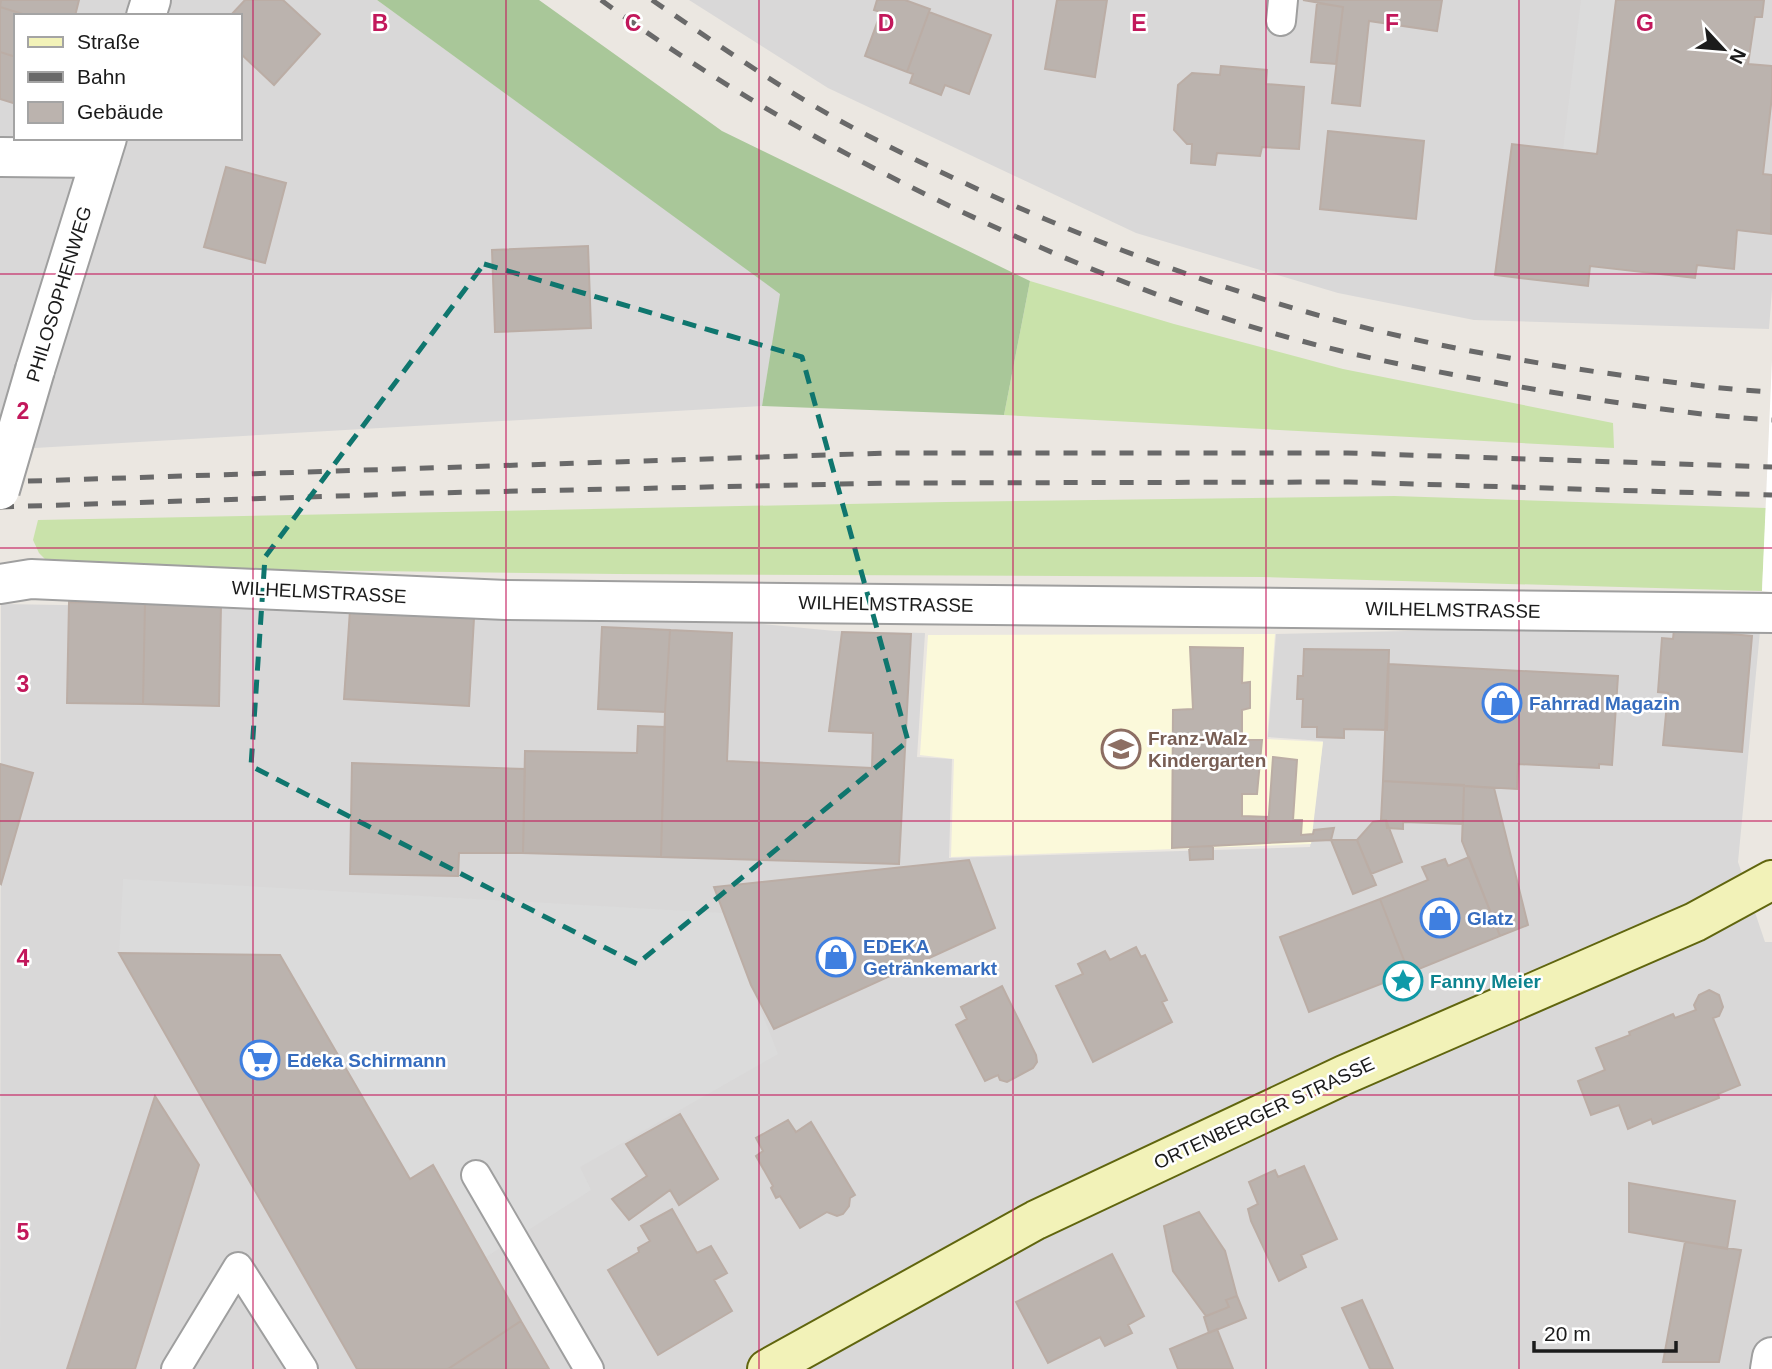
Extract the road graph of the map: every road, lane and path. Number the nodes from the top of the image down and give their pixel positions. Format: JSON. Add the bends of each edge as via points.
{"nodes":[{"id":1,"x":104,"y":148,"type":"edge"},
{"id":2,"x":0,"y":156,"type":"edge"},
{"id":3,"x":0,"y":490,"type":"edge"},
{"id":4,"x":0,"y":584,"type":"edge"},
{"id":5,"x":1772,"y":613,"type":"edge"},
{"id":6,"x":1772,"y":880,"type":"edge"},
{"id":7,"x":476,"y":1174,"type":"dead end"},
{"id":8,"x":1772,"y":1357,"type":"edge"},
{"id":9,"x":176,"y":1369,"type":"edge"},
{"id":10,"x":303,"y":1369,"type":"edge"},
{"id":11,"x":589,"y":1369,"type":"edge"},
{"id":12,"x":767,"y":1369,"type":"edge"},
{"id":13,"x":1770,"y":1369,"type":"edge"}],
"edges":[{"from":1,"to":2,"type":"street"},
{"from":1,"to":3,"type":"street","name":"PHILOSOPHENWEG","bridge":true},
{"from":4,"to":5,"type":"street","name":"WILHELMSTRASSE","via":[[31,579],[506,600]]},
{"from":6,"to":12,"type":"main road","name":"ORTENBERGER STRASSE","via":[[1695,922],[1344,1075],[1035,1220]]},
{"from":7,"to":11,"type":"lane"},
{"from":8,"to":13,"type":"street"},
{"from":9,"to":10,"type":"lane","via":[[238,1267]]}]}
